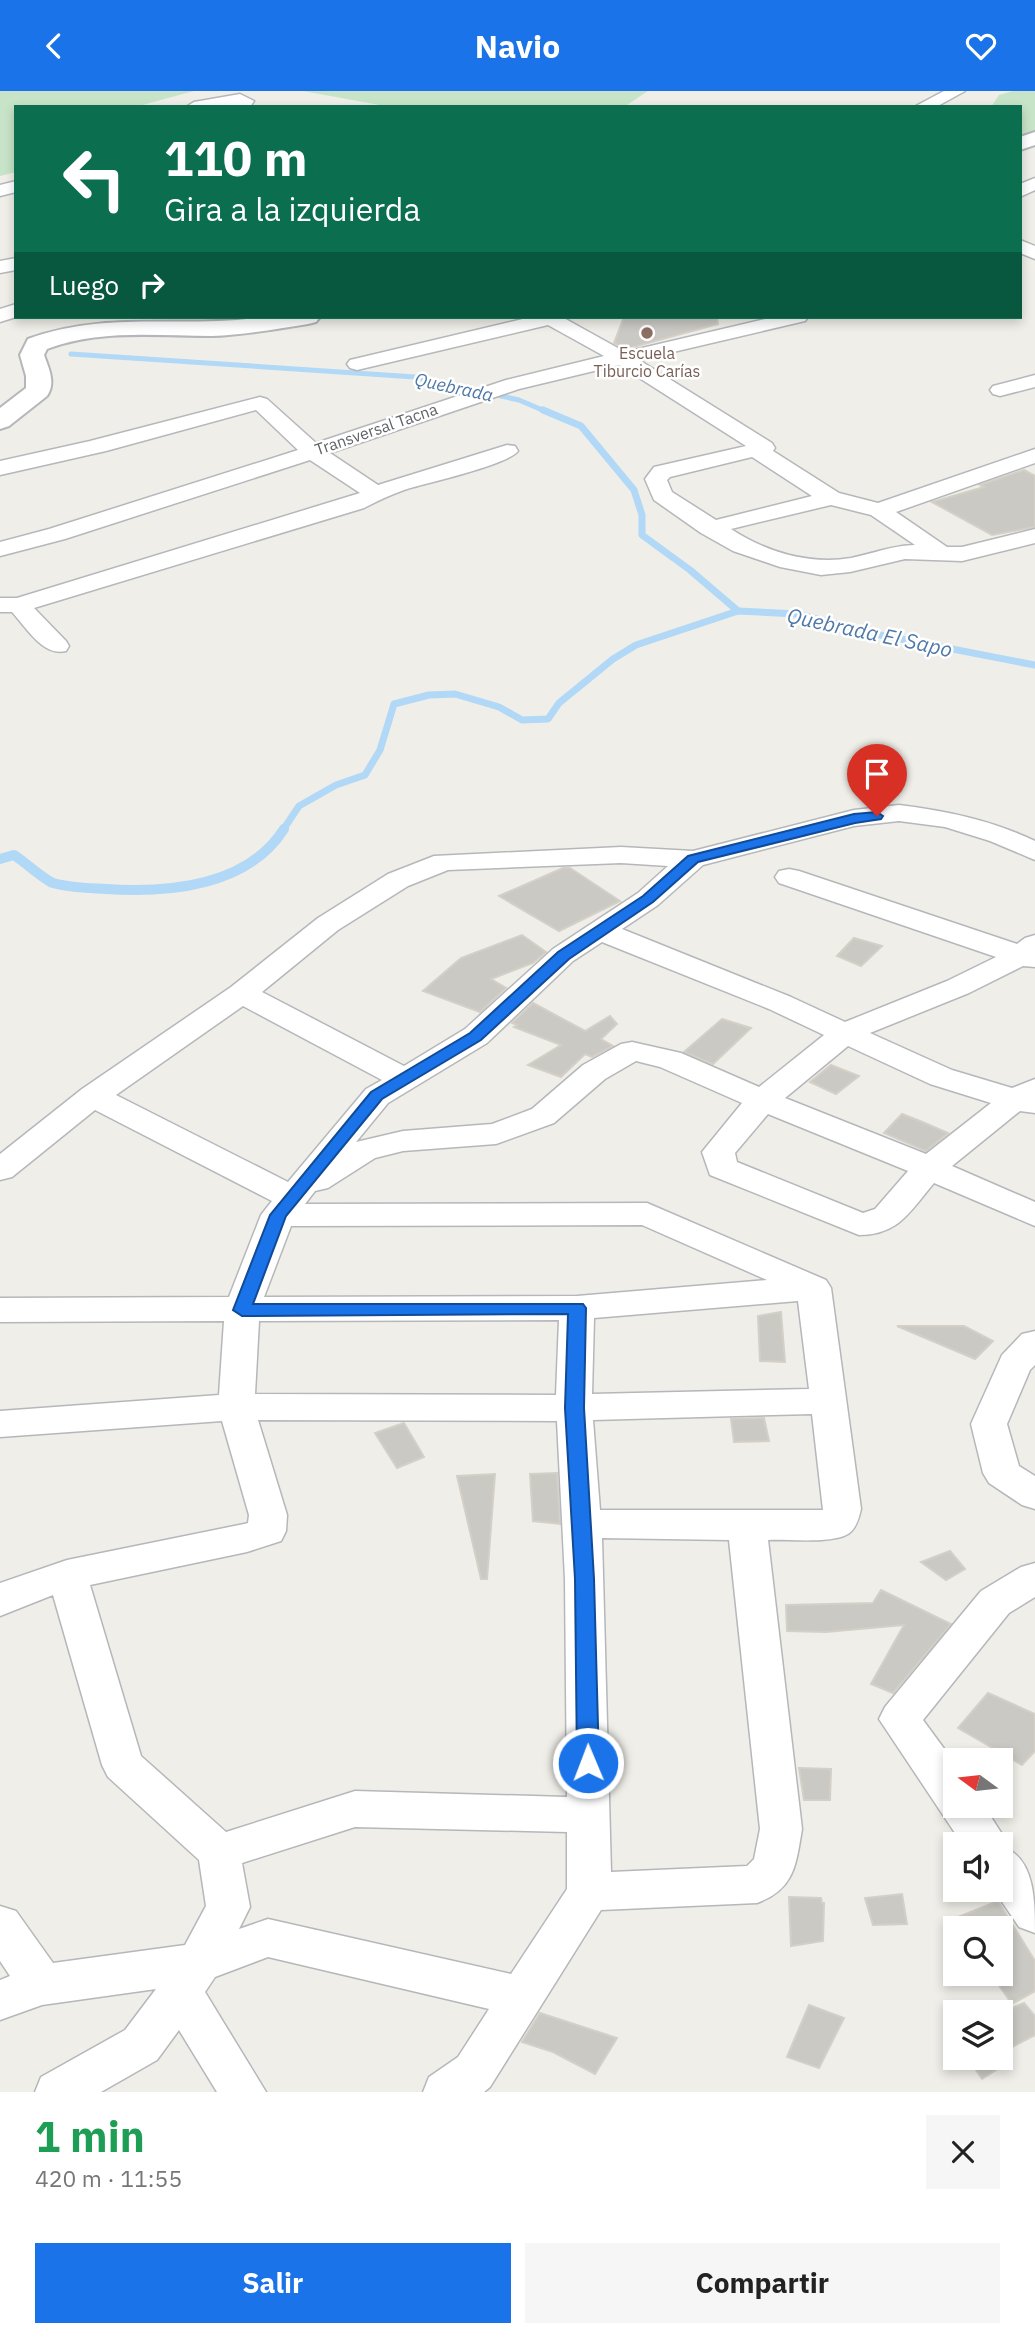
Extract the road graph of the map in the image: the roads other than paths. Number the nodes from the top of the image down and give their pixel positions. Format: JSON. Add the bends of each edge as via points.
{"nodes":[{"id":1,"x":957,"y":91,"type":"edge"},
{"id":2,"x":206,"y":105,"type":"edge"},
{"id":3,"x":243,"y":105,"type":"edge"},
{"id":4,"x":926,"y":105,"type":"edge"},
{"id":5,"x":294,"y":319,"type":"edge"},
{"id":6,"x":541,"y":319,"type":"edge"},
{"id":7,"x":553,"y":319,"type":"edge"},
{"id":8,"x":789,"y":319,"type":"edge"},
{"id":9,"x":622,"y":358,"type":"junction"},
{"id":10,"x":357,"y":363,"type":"dead end"},
{"id":11,"x":1035,"y":381,"type":"edge"},
{"id":12,"x":1000,"y":390,"type":"dead end"},
{"id":13,"x":0,"y":421,"type":"edge"},
{"id":14,"x":760,"y":449,"type":"junction"},
{"id":15,"x":507,"y":451,"type":"dead end"},
{"id":16,"x":313,"y":452,"type":"junction"},
{"id":17,"x":1035,"y":456,"type":"edge"},
{"id":18,"x":0,"y":468,"type":"edge"},
{"id":19,"x":374,"y":492,"type":"junction"},
{"id":20,"x":831,"y":498,"type":"junction"},
{"id":21,"x":879,"y":510,"type":"junction"},
{"id":22,"x":709,"y":528,"type":"junction"},
{"id":23,"x":1035,"y":536,"type":"edge"},
{"id":24,"x":0,"y":548,"type":"edge"},
{"id":25,"x":940,"y":552,"type":"junction"},
{"id":26,"x":9,"y":605,"type":"edge"},
{"id":27,"x":57,"y":646,"type":"dead end"},
{"id":28,"x":1035,"y":852,"type":"edge"},
{"id":29,"x":693,"y":859,"type":"junction"},
{"id":30,"x":789,"y":877,"type":"dead end"},
{"id":31,"x":600,"y":931,"type":"junction"},
{"id":32,"x":1031,"y":954,"type":"edge"},
{"id":33,"x":242,"y":993,"type":"junction"},
{"id":34,"x":846,"y":1032,"type":"junction"},
{"id":35,"x":404,"y":1079,"type":"junction"},
{"id":36,"x":93,"y":1095,"type":"junction"},
{"id":37,"x":1029,"y":1098,"type":"edge"},
{"id":38,"x":762,"y":1100,"type":"junction"},
{"id":39,"x":928,"y":1169,"type":"junction"},
{"id":40,"x":0,"y":1170,"type":"edge"},
{"id":41,"x":285,"y":1206,"type":"junction"},
{"id":42,"x":1035,"y":1215,"type":"edge"},
{"id":43,"x":814,"y":1288,"type":"junction"},
{"id":44,"x":577,"y":1308,"type":"junction"},
{"id":45,"x":0,"y":1310,"type":"edge"},
{"id":46,"x":242,"y":1310,"type":"junction"},
{"id":47,"x":1035,"y":1343,"type":"edge"},
{"id":48,"x":827,"y":1401,"type":"junction"},
{"id":49,"x":236,"y":1407,"type":"junction"},
{"id":50,"x":574,"y":1408,"type":"junction"},
{"id":51,"x":0,"y":1424,"type":"edge"},
{"id":52,"x":1035,"y":1495,"type":"edge"},
{"id":53,"x":582,"y":1524,"type":"junction"},
{"id":54,"x":747,"y":1526,"type":"junction"},
{"id":55,"x":67,"y":1575,"type":"junction"},
{"id":56,"x":1035,"y":1578,"type":"edge"},
{"id":57,"x":4,"y":1592,"type":"edge"},
{"id":58,"x":943,"y":1780,"type":"edge"},
{"id":59,"x":589,"y":1815,"type":"junction"},
{"id":60,"x":219,"y":1852,"type":"junction"},
{"id":61,"x":1013,"y":1882,"type":"edge"},
{"id":62,"x":589,"y":1892,"type":"junction"},
{"id":63,"x":1035,"y":1914,"type":"edge"},
{"id":64,"x":0,"y":1925,"type":"edge"},
{"id":65,"x":189,"y":1977,"type":"junction"},
{"id":66,"x":42,"y":1985,"type":"junction"},
{"id":67,"x":523,"y":1997,"type":"junction"},
{"id":68,"x":0,"y":2000,"type":"edge"},
{"id":69,"x":58,"y":2092,"type":"edge"},
{"id":70,"x":243,"y":2092,"type":"edge"},
{"id":71,"x":446,"y":2092,"type":"edge"}],
"edges":[{"from":1,"to":4,"type":"street"},
{"from":2,"to":3,"type":"street","via":[[240,99],[246,101]]},
{"from":5,"to":13,"type":"street","via":[[239,327],[78,330],[53,336],[37,344],[32,355],[40,376],[38,391]]},
{"from":6,"to":10,"type":"street"},
{"from":7,"to":9,"type":"street"},
{"from":8,"to":9,"type":"street","name":"Transversal Tacna"},
{"from":9,"to":14,"type":"street"},
{"from":9,"to":16,"type":"street","name":"Transversal Tacna","via":[[513,384]]},
{"from":11,"to":12,"type":"street"},
{"from":14,"to":20,"type":"street"},
{"from":14,"to":22,"type":"street","via":[[662,472],[656,479],[662,495]]},
{"from":15,"to":19,"type":"street"},
{"from":16,"to":18,"type":"street","via":[[260,403],[72,455]]},
{"from":16,"to":19,"type":"street"},
{"from":16,"to":24,"type":"street","name":"Transversal Tacna"},
{"from":17,"to":21,"type":"street"},
{"from":19,"to":26,"type":"street","via":[[356,503]]},
{"from":20,"to":21,"type":"street"},
{"from":20,"to":22,"type":"street"},
{"from":21,"to":25,"type":"street"},
{"from":22,"to":25,"type":"street","via":[[741,547],[821,568],[905,552]]},
{"from":23,"to":25,"type":"street","via":[[962,554]]},
{"from":26,"to":27,"type":"street"},
{"from":28,"to":29,"type":"street","via":[[948,819],[899,813],[854,818]]},
{"from":29,"to":31,"type":"street","via":[[648,899]]},
{"from":29,"to":33,"type":"street","via":[[621,855],[444,862],[398,880],[328,924]]},
{"from":30,"to":32,"type":"street"},
{"from":31,"to":34,"type":"street"},
{"from":31,"to":35,"type":"street","via":[[564,955],[476,1036]]},
{"from":32,"to":34,"type":"street"},
{"from":33,"to":35,"type":"street"},
{"from":33,"to":36,"type":"street"},
{"from":34,"to":37,"type":"street","via":[[941,1077]]},
{"from":34,"to":38,"type":"street"},
{"from":35,"to":41,"type":"street","via":[[377,1095]]},
{"from":36,"to":40,"type":"street"},
{"from":36,"to":41,"type":"street"},
{"from":37,"to":39,"type":"street"},
{"from":38,"to":39,"type":"street"},
{"from":38,"to":39,"type":"street","via":[[718,1152],[722,1168],[859,1224],[875,1224],[887,1217]]},
{"from":38,"to":41,"type":"street","via":[[670,1060],[632,1051],[593,1072],[543,1116],[496,1134],[403,1141],[364,1150]]},
{"from":39,"to":42,"type":"street"},
{"from":41,"to":43,"type":"street","via":[[647,1214]]},
{"from":41,"to":46,"type":"street"},
{"from":43,"to":44,"type":"street"},
{"from":43,"to":48,"type":"street"},
{"from":44,"to":46,"type":"street"},
{"from":44,"to":50,"type":"street"},
{"from":45,"to":46,"type":"street"},
{"from":46,"to":49,"type":"street"},
{"from":47,"to":52,"type":"street","via":[[1015,1364],[989,1425],[1002,1473]]},
{"from":48,"to":50,"type":"street"},
{"from":48,"to":54,"type":"street","via":[[842,1509],[839,1518],[834,1524]]},
{"from":49,"to":50,"type":"street"},
{"from":49,"to":51,"type":"street"},
{"from":49,"to":55,"type":"street","via":[[268,1515],[267,1531]]},
{"from":50,"to":53,"type":"street"},
{"from":53,"to":54,"type":"street"},
{"from":53,"to":59,"type":"street"},
{"from":54,"to":62,"type":"street","via":[[780,1829],[774,1867],[757,1884]]},
{"from":55,"to":57,"type":"street"},
{"from":55,"to":60,"type":"street","via":[[123,1765]]},
{"from":56,"to":58,"type":"street","via":[[995,1602],[900,1719]]},
{"from":59,"to":60,"type":"street","via":[[355,1809]]},
{"from":59,"to":62,"type":"street"},
{"from":60,"to":65,"type":"street","via":[[228,1907]]},
{"from":61,"to":63,"type":"street"},
{"from":62,"to":67,"type":"street"},
{"from":64,"to":66,"type":"street"},
{"from":65,"to":66,"type":"street"},
{"from":65,"to":67,"type":"street","via":[[268,1938]]},
{"from":65,"to":69,"type":"street","via":[[141,2045]]},
{"from":65,"to":70,"type":"street"},
{"from":66,"to":68,"type":"street"},
{"from":67,"to":71,"type":"street","via":[[474,2072]]}]}
